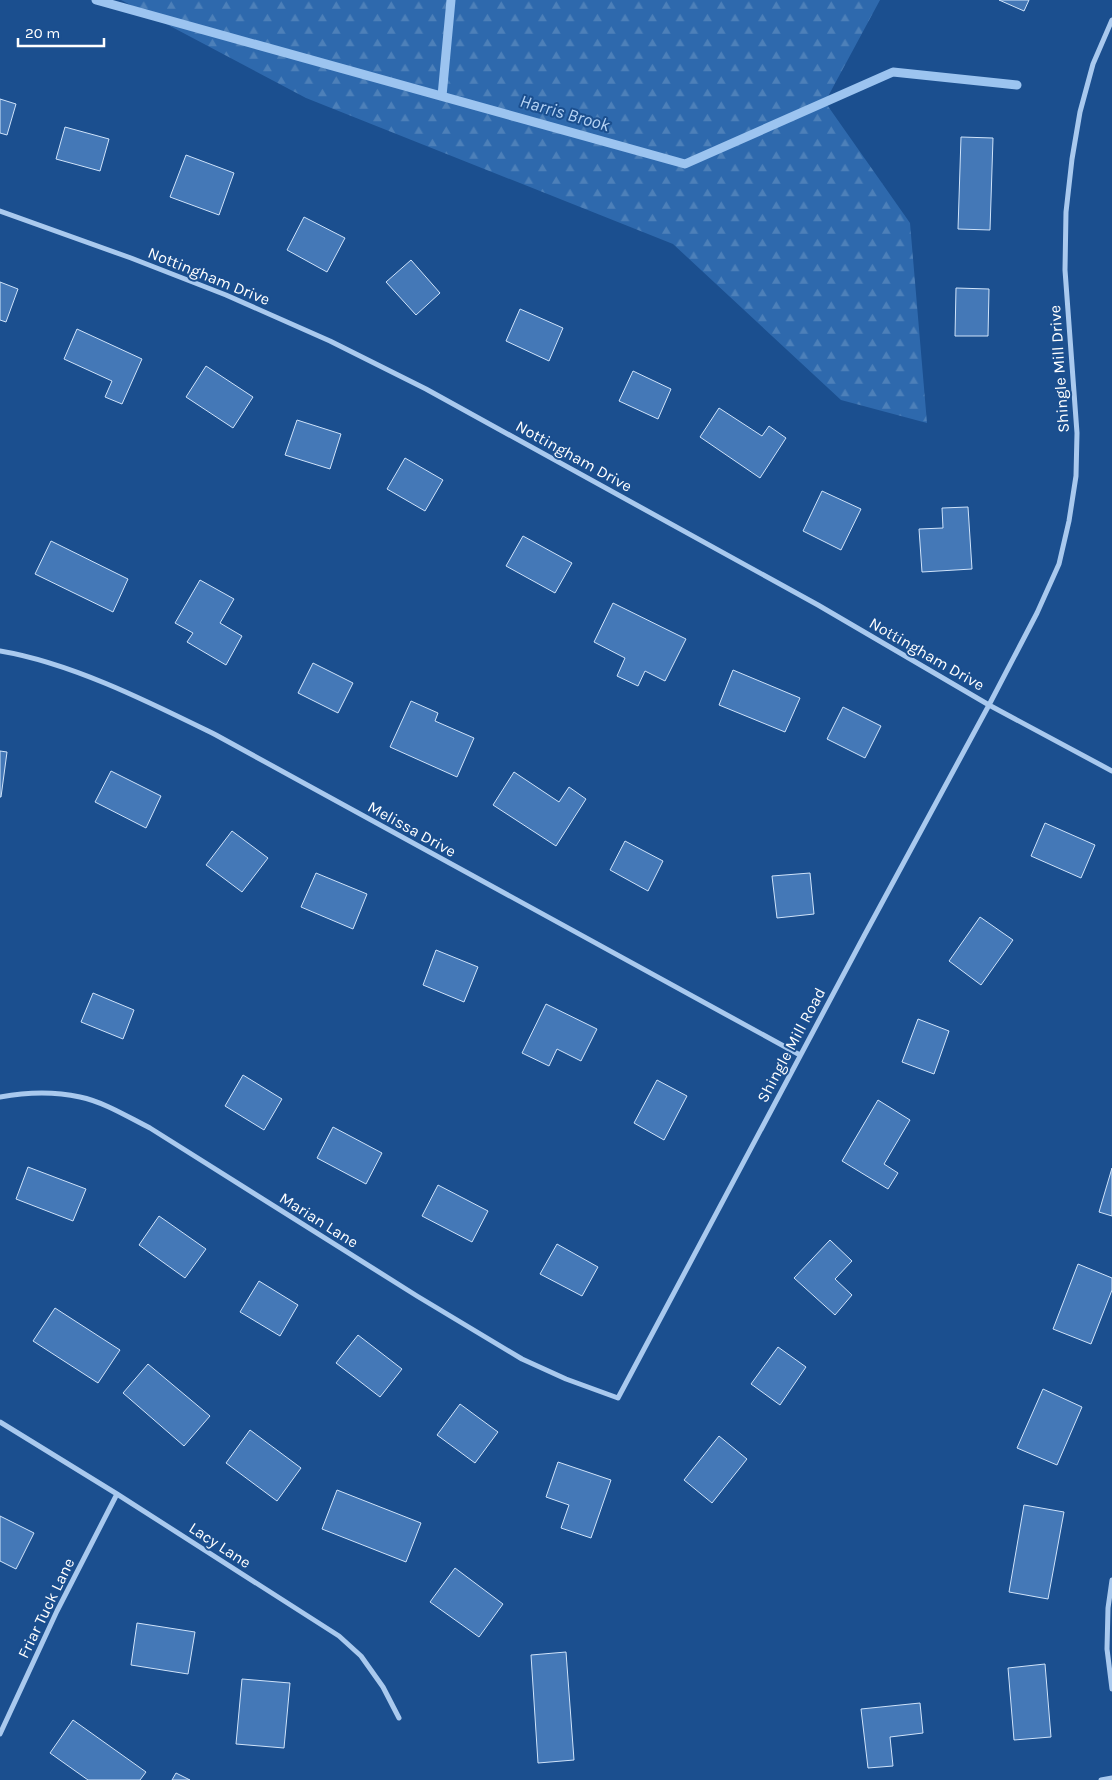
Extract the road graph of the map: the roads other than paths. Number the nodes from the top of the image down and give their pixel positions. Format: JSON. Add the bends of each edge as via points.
{"nodes":[{"id":1,"x":1112,"y":20,"type":"edge"},
{"id":2,"x":0,"y":211,"type":"edge"},
{"id":3,"x":0,"y":651,"type":"edge"},
{"id":4,"x":989,"y":705,"type":"junction"},
{"id":5,"x":1112,"y":771,"type":"edge"},
{"id":6,"x":800,"y":1055,"type":"junction"},
{"id":7,"x":0,"y":1098,"type":"edge"},
{"id":8,"x":618,"y":1398,"type":"joint"},
{"id":9,"x":0,"y":1422,"type":"edge"},
{"id":10,"x":117,"y":1494,"type":"junction"},
{"id":11,"x":1112,"y":1580,"type":"edge"},
{"id":12,"x":1112,"y":1689,"type":"edge"},
{"id":13,"x":399,"y":1718,"type":"dead end"},
{"id":14,"x":0,"y":1734,"type":"edge"},
{"id":15,"x":1112,"y":1778,"type":"edge"},
{"id":16,"x":1101,"y":1780,"type":"edge"}],
"edges":[{"from":1,"to":4,"type":"street","name":"Shingle Mill Drive","via":[[1093,64],[1080,112],[1066,212],[1065,270],[1077,433],[1076,476],[1069,521],[1059,564],[1038,613]]},
{"from":2,"to":4,"type":"street","name":"Nottingham Drive","via":[[131,258],[330,341],[551,457],[818,605]]},
{"from":3,"to":6,"type":"street","name":"Melissa Drive","via":[[111,686],[216,735]]},
{"from":4,"to":5,"type":"street","name":"Nottingham Drive"},
{"from":4,"to":6,"type":"street","name":"Shingle Mill Road"},
{"from":6,"to":8,"type":"street","name":"Shingle Mill Road"},
{"from":7,"to":8,"type":"street","name":"Marian Lane","via":[[50,1092],[82,1097],[115,1110],[166,1138],[522,1359]]},
{"from":9,"to":10,"type":"street","name":"Lacy Lane"},
{"from":10,"to":13,"type":"street","name":"Lacy Lane","via":[[339,1636],[361,1656],[383,1687]]},
{"from":10,"to":14,"type":"street","name":"Friar Tuck Lane","via":[[57,1611]]},
{"from":11,"to":12,"type":"street","via":[[1107,1649]]},
{"from":15,"to":16,"type":"street"}]}
